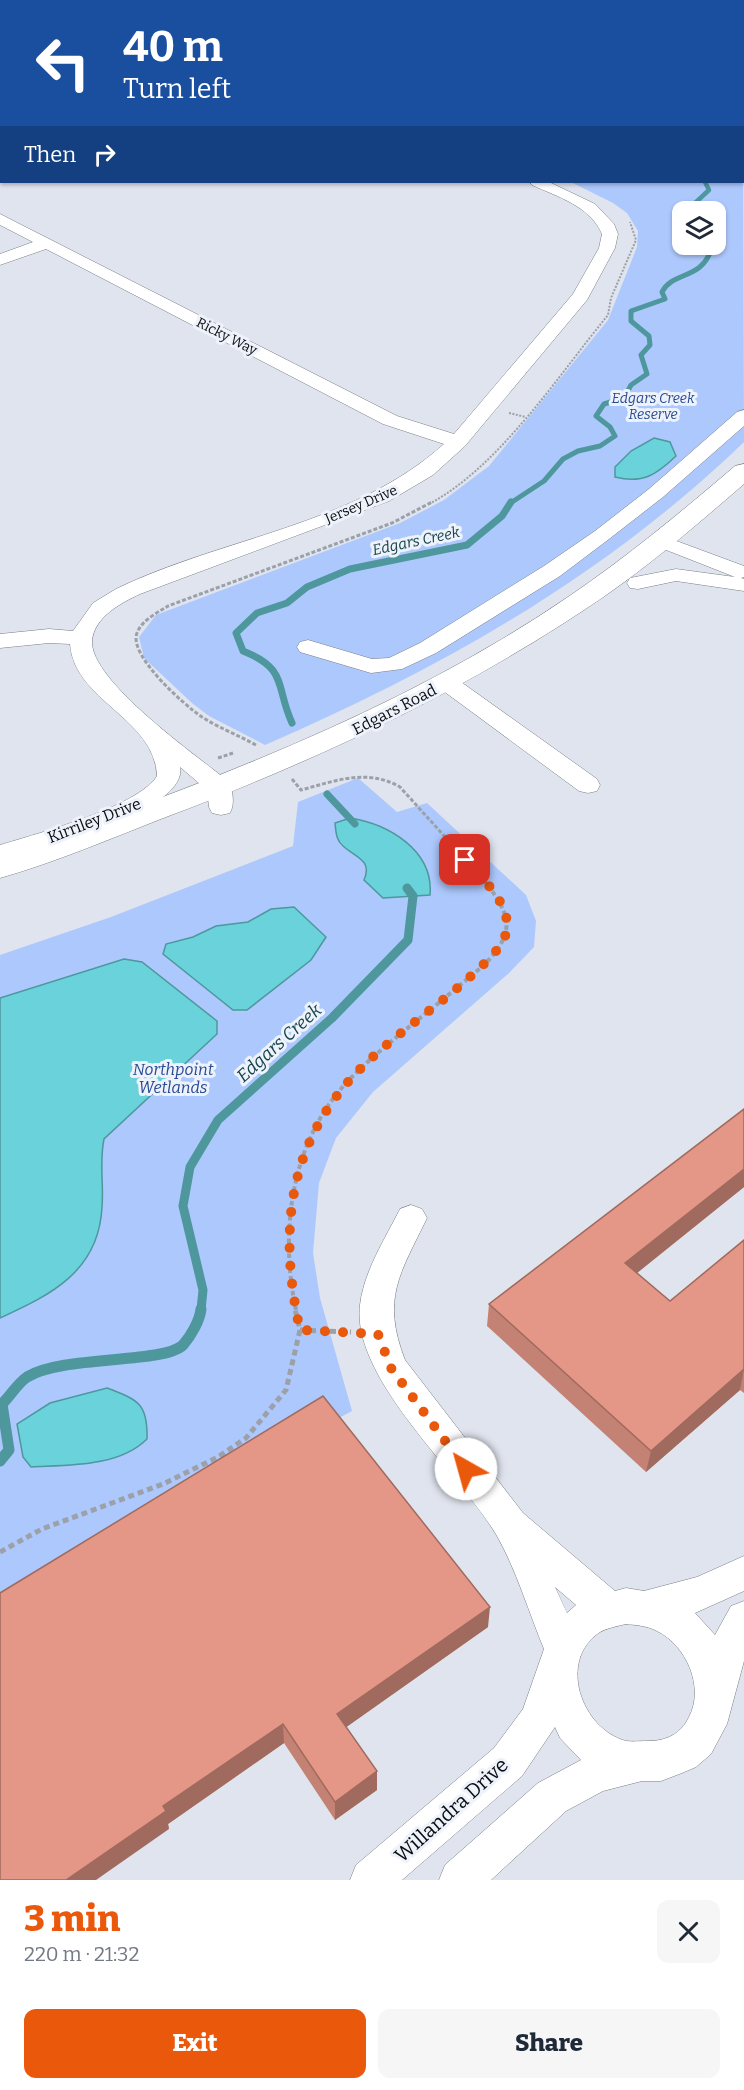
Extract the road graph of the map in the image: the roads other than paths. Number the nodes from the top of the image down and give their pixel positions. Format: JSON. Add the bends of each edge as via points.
{"nodes":[{"id":1,"x":539,"y":183,"type":"edge"},
{"id":2,"x":0,"y":219,"type":"edge"},
{"id":3,"x":47,"y":243,"type":"junction"},
{"id":4,"x":0,"y":260,"type":"edge"},
{"id":5,"x":744,"y":416,"type":"edge"},
{"id":6,"x":458,"y":442,"type":"junction"},
{"id":7,"x":744,"y":471,"type":"edge"},
{"id":8,"x":744,"y":493,"type":"edge"},
{"id":9,"x":678,"y":541,"type":"junction"},
{"id":10,"x":744,"y":560,"type":"edge"},
{"id":11,"x":744,"y":573,"type":"edge"},
{"id":12,"x":638,"y":583,"type":"junction"},
{"id":13,"x":744,"y":585,"type":"edge"},
{"id":14,"x":81,"y":638,"type":"junction"},
{"id":15,"x":0,"y":640,"type":"edge"},
{"id":16,"x":308,"y":647,"type":"dead end"},
{"id":17,"x":445,"y":691,"type":"junction"},
{"id":18,"x":153,"y":733,"type":"junction"},
{"id":19,"x":588,"y":785,"type":"dead end"},
{"id":20,"x":220,"y":797,"type":"junction"},
{"id":21,"x":0,"y":854,"type":"edge"},
{"id":22,"x":0,"y":867,"type":"edge"},
{"id":23,"x":0,"y":888,"type":"edge"},
{"id":24,"x":411,"y":1218,"type":"dead end"},
{"id":25,"x":510,"y":1525,"type":"junction"},
{"id":26,"x":744,"y":1573,"type":"edge"},
{"id":27,"x":607,"y":1608,"type":"junction"},
{"id":28,"x":646,"y":1608,"type":"junction"},
{"id":29,"x":744,"y":1619,"type":"edge"},
{"id":30,"x":559,"y":1659,"type":"junction"},
{"id":31,"x":716,"y":1694,"type":"junction"},
{"id":32,"x":638,"y":1762,"type":"junction"},
{"id":33,"x":371,"y":1880,"type":"edge"},
{"id":34,"x":460,"y":1880,"type":"edge"}],
"edges":[{"from":1,"to":6,"type":"street","name":"Jersey Drive","via":[[602,218],[610,234],[607,248],[581,296]]},
{"from":2,"to":3,"type":"street","name":"Ricky Way"},
{"from":3,"to":4,"type":"street"},
{"from":3,"to":6,"type":"street","name":"Ricky Way","via":[[390,420]]},
{"from":5,"to":16,"type":"street","via":[[602,535],[428,648],[394,664],[371,666]]},
{"from":6,"to":14,"type":"street","name":"Jersey Drive","via":[[426,471],[382,497],[112,598],[87,623]]},
{"from":7,"to":9,"type":"main road","name":"Edgars Road"},
{"from":8,"to":9,"type":"main road","name":"Edgars Road"},
{"from":9,"to":10,"type":"street"},
{"from":9,"to":11,"type":"street"},
{"from":9,"to":12,"type":"main road","name":"Edgars Road"},
{"from":9,"to":17,"type":"main road","name":"Edgars Road"},
{"from":12,"to":13,"type":"street","via":[[675,575]]},
{"from":12,"to":17,"type":"main road","name":"Edgars Road","via":[[563,634]]},
{"from":14,"to":15,"type":"street"},
{"from":14,"to":18,"type":"street","name":"Kirriley Drive","via":[[82,654],[90,668]]},
{"from":17,"to":19,"type":"street"},
{"from":17,"to":20,"type":"main road","name":"Edgars Road","via":[[319,746]]},
{"from":17,"to":20,"type":"main road","name":"Edgars Road","via":[[337,756],[290,777]]},
{"from":18,"to":20,"type":"street","name":"Kirriley Drive","via":[[177,750]]},
{"from":18,"to":21,"type":"street","name":"Kirriley Drive","via":[[169,773],[158,793],[124,811]]},
{"from":20,"to":22,"type":"main road","name":"Edgars Road","via":[[142,818]]},
{"from":20,"to":23,"type":"main road","name":"Edgars Road","via":[[113,849]]},
{"from":24,"to":25,"type":"street","via":[[384,1273],[376,1306],[378,1334],[391,1368]]},
{"from":25,"to":27,"type":"street"},
{"from":25,"to":30,"type":"street"},
{"from":26,"to":28,"type":"street","via":[[702,1593]]},
{"from":27,"to":28,"type":"street"},
{"from":27,"to":30,"type":"street","via":[[573,1630]]},
{"from":28,"to":31,"type":"street","via":[[668,1616],[687,1630],[712,1670]]},
{"from":29,"to":31,"type":"street","via":[[734,1633]]},
{"from":30,"to":32,"type":"street","via":[[558,1697],[570,1721],[588,1742],[611,1756]]},
{"from":30,"to":33,"type":"street","name":"Willandra Drive","via":[[538,1721],[508,1762]]},
{"from":31,"to":32,"type":"street","via":[[712,1716],[701,1736],[684,1751],[662,1761]]},
{"from":32,"to":34,"type":"street","via":[[597,1773],[552,1797]]}]}
